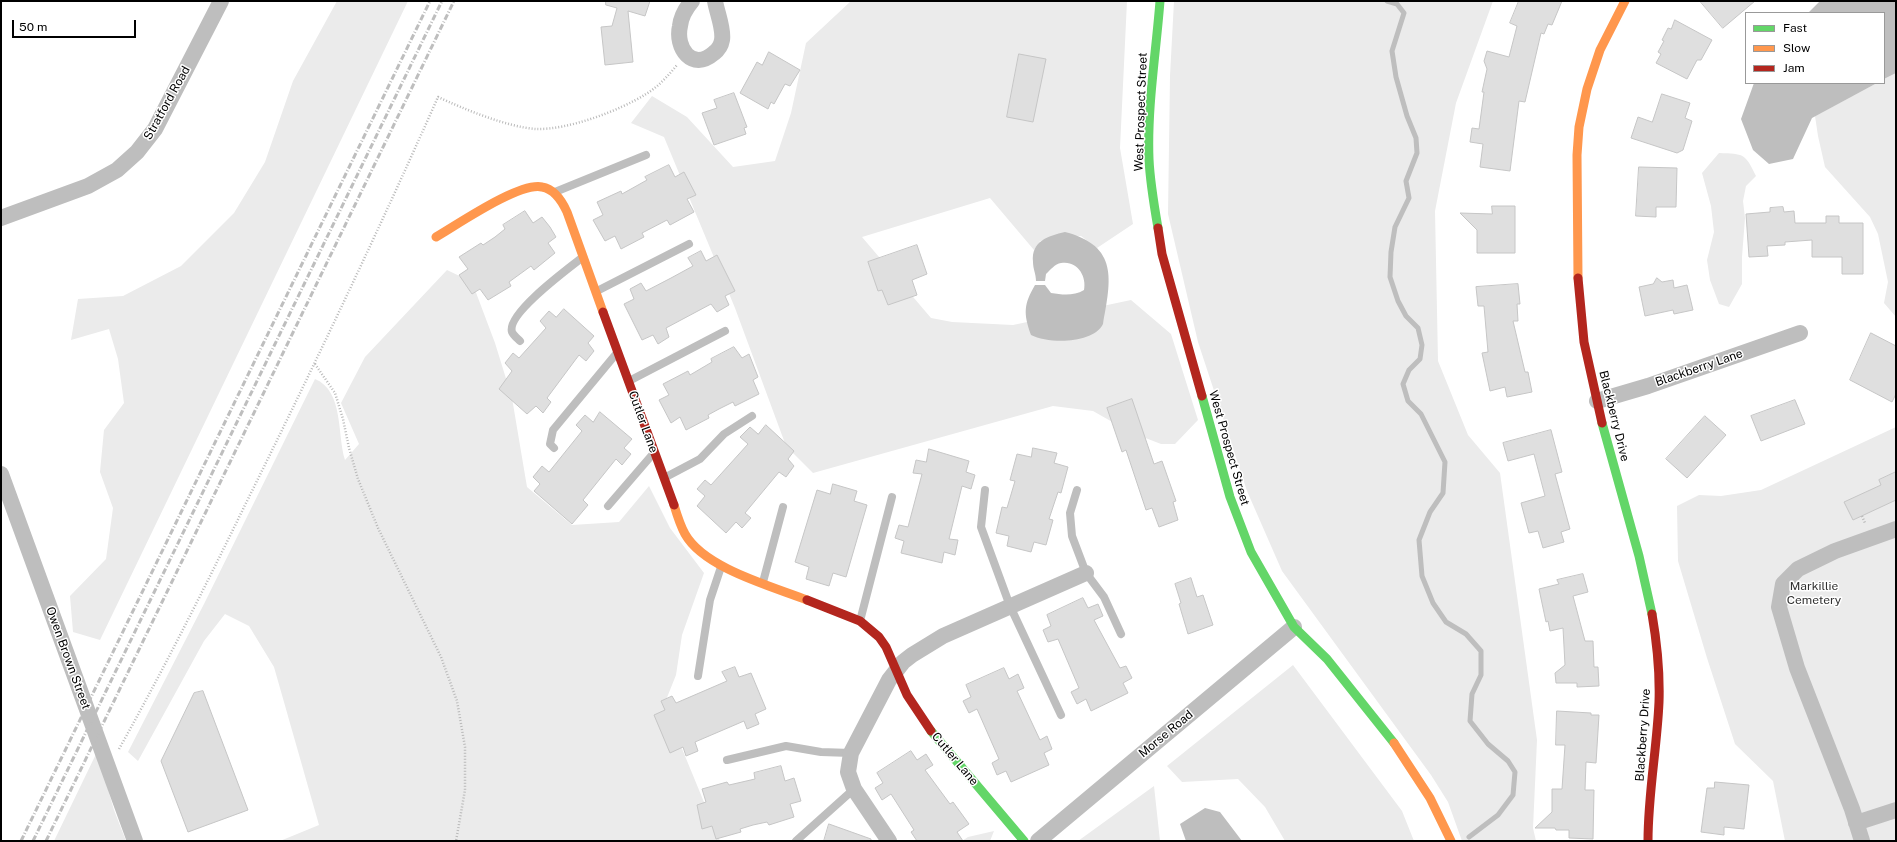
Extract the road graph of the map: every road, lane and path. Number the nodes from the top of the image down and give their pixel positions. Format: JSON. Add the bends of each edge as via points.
{"nodes":[{"id":1,"x":221,"y":1,"type":"edge"},
{"id":2,"x":692,"y":1,"type":"edge"},
{"id":3,"x":715,"y":1,"type":"edge"},
{"id":4,"x":1160,"y":1,"type":"edge"},
{"id":5,"x":1625,"y":1,"type":"edge"},
{"id":6,"x":686,"y":55,"type":"junction"},
{"id":7,"x":646,"y":155,"type":"dead end"},
{"id":8,"x":554,"y":192,"type":"junction"},
{"id":9,"x":1,"y":218,"type":"edge"},
{"id":10,"x":436,"y":237,"type":"dead end"},
{"id":11,"x":689,"y":244,"type":"dead end"},
{"id":12,"x":584,"y":257,"type":"junction"},
{"id":13,"x":596,"y":292,"type":"junction"},
{"id":14,"x":725,"y":331,"type":"dead end"},
{"id":15,"x":1800,"y":333,"type":"dead end"},
{"id":16,"x":520,"y":342,"type":"dead end"},
{"id":17,"x":618,"y":352,"type":"junction"},
{"id":18,"x":315,"y":364,"type":"junction"},
{"id":19,"x":629,"y":382,"type":"junction"},
{"id":20,"x":1597,"y":401,"type":"junction"},
{"id":21,"x":752,"y":416,"type":"dead end"},
{"id":22,"x":554,"y":448,"type":"dead end"},
{"id":23,"x":654,"y":453,"type":"junction"},
{"id":24,"x":1,"y":474,"type":"edge"},
{"id":25,"x":663,"y":478,"type":"junction"},
{"id":26,"x":985,"y":490,"type":"dead end"},
{"id":27,"x":1077,"y":490,"type":"dead end"},
{"id":28,"x":892,"y":497,"type":"dead end"},
{"id":29,"x":608,"y":506,"type":"dead end"},
{"id":30,"x":783,"y":507,"type":"dead end"},
{"id":31,"x":1896,"y":529,"type":"edge"},
{"id":32,"x":721,"y":566,"type":"junction"},
{"id":33,"x":1086,"y":573,"type":"junction"},
{"id":34,"x":762,"y":583,"type":"junction"},
{"id":35,"x":1010,"y":606,"type":"junction"},
{"id":36,"x":860,"y":621,"type":"junction"},
{"id":37,"x":1294,"y":627,"type":"junction"},
{"id":38,"x":1121,"y":634,"type":"dead end"},
{"id":39,"x":896,"y":670,"type":"junction"},
{"id":40,"x":698,"y":676,"type":"dead end"},
{"id":41,"x":1061,"y":715,"type":"dead end"},
{"id":42,"x":851,"y":753,"type":"junction"},
{"id":43,"x":727,"y":760,"type":"dead end"},
{"id":44,"x":109,"y":767,"type":"junction"},
{"id":45,"x":854,"y":789,"type":"junction"},
{"id":46,"x":1896,"y":810,"type":"edge"},
{"id":47,"x":1856,"y":823,"type":"junction"},
{"id":48,"x":135,"y":841,"type":"edge"},
{"id":49,"x":456,"y":841,"type":"edge"},
{"id":50,"x":796,"y":841,"type":"edge"},
{"id":51,"x":889,"y":841,"type":"edge"},
{"id":52,"x":1024,"y":841,"type":"edge"},
{"id":53,"x":1038,"y":841,"type":"edge"},
{"id":54,"x":1451,"y":841,"type":"edge"},
{"id":55,"x":1648,"y":841,"type":"edge"},
{"id":56,"x":1862,"y":841,"type":"edge"}],
"edges":[{"from":1,"to":9,"type":"street","name":"Stratford Road","via":[[155,129],[137,152],[117,170],[88,186]]},
{"from":2,"to":6,"type":"street","via":[[680,25],[680,45]]},
{"from":3,"to":6,"type":"street","via":[[722,31],[719,49],[703,59],[694,59]]},
{"from":4,"to":37,"type":"street","name":"West Prospect Street","via":[[1149,158],[1162,254],[1230,497],[1251,552]]},
{"from":5,"to":20,"type":"street","name":"Blackberry Drive","via":[[1601,49],[1583,108],[1578,142],[1576,249],[1579,296],[1584,346]]},
{"from":6,"to":18,"type":"path","via":[[663,81],[647,94],[579,123],[558,127],[528,128],[472,111],[438,97]]},
{"from":7,"to":8,"type":"lane"},
{"from":8,"to":10,"type":"street","via":[[536,186],[519,190]]},
{"from":8,"to":12,"type":"street","name":"Cutler Lane","via":[[562,201]]},
{"from":11,"to":13,"type":"lane"},
{"from":12,"to":13,"type":"street","name":"Cutler Lane"},
{"from":12,"to":16,"type":"lane","via":[[516,316],[512,332]]},
{"from":13,"to":17,"type":"street","name":"Cutler Lane"},
{"from":14,"to":19,"type":"lane"},
{"from":15,"to":20,"type":"street","name":"Blackberry Lane"},
{"from":17,"to":19,"type":"street","name":"Cutler Lane"},
{"from":17,"to":22,"type":"lane","via":[[553,430],[550,444]]},
{"from":18,"to":44,"type":"path","via":[[158,680]]},
{"from":18,"to":49,"type":"path","via":[[335,393],[358,479],[378,528],[441,657],[457,701],[465,747],[465,790]]},
{"from":19,"to":23,"type":"street","name":"Cutler Lane"},
{"from":20,"to":55,"type":"street","name":"Blackberry Drive","via":[[1649,593],[1659,658],[1658,721],[1647,822]]},
{"from":21,"to":25,"type":"lane","via":[[724,434],[700,459]]},
{"from":23,"to":25,"type":"street","name":"Cutler Lane"},
{"from":23,"to":29,"type":"lane"},
{"from":24,"to":44,"type":"street","name":"Owen Brown Street"},
{"from":25,"to":32,"type":"street","name":"Cutler Lane","via":[[685,534],[705,556]]},
{"from":26,"to":35,"type":"lane","via":[[981,527]]},
{"from":27,"to":33,"type":"lane","via":[[1070,513],[1072,536]]},
{"from":28,"to":36,"type":"lane"},
{"from":30,"to":34,"type":"lane"},
{"from":31,"to":47,"type":"street","via":[[1835,551],[1798,569],[1783,584],[1779,607],[1797,668]]},
{"from":32,"to":34,"type":"street","name":"Cutler Lane"},
{"from":32,"to":40,"type":"lane","via":[[710,600]]},
{"from":33,"to":35,"type":"street"},
{"from":33,"to":38,"type":"lane","via":[[1104,597]]},
{"from":34,"to":36,"type":"street","name":"Cutler Lane"},
{"from":35,"to":39,"type":"street","via":[[943,636],[912,655]]},
{"from":35,"to":41,"type":"lane"},
{"from":36,"to":39,"type":"street","name":"Cutler Lane","via":[[879,637]]},
{"from":37,"to":53,"type":"street","name":"Morse Road"},
{"from":37,"to":54,"type":"street","name":"West Prospect Street","via":[[1327,659],[1398,750],[1430,798]]},
{"from":39,"to":42,"type":"street","via":[[877,700]]},
{"from":39,"to":52,"type":"street","name":"Cutler Lane","via":[[907,695],[924,722]]},
{"from":42,"to":43,"type":"lane","via":[[821,752],[786,746]]},
{"from":42,"to":45,"type":"street","via":[[848,772]]},
{"from":44,"to":48,"type":"street","name":"Owen Brown Street"},
{"from":45,"to":50,"type":"lane"},
{"from":45,"to":51,"type":"street"},
{"from":46,"to":47,"type":"street"},
{"from":47,"to":56,"type":"street"}]}
